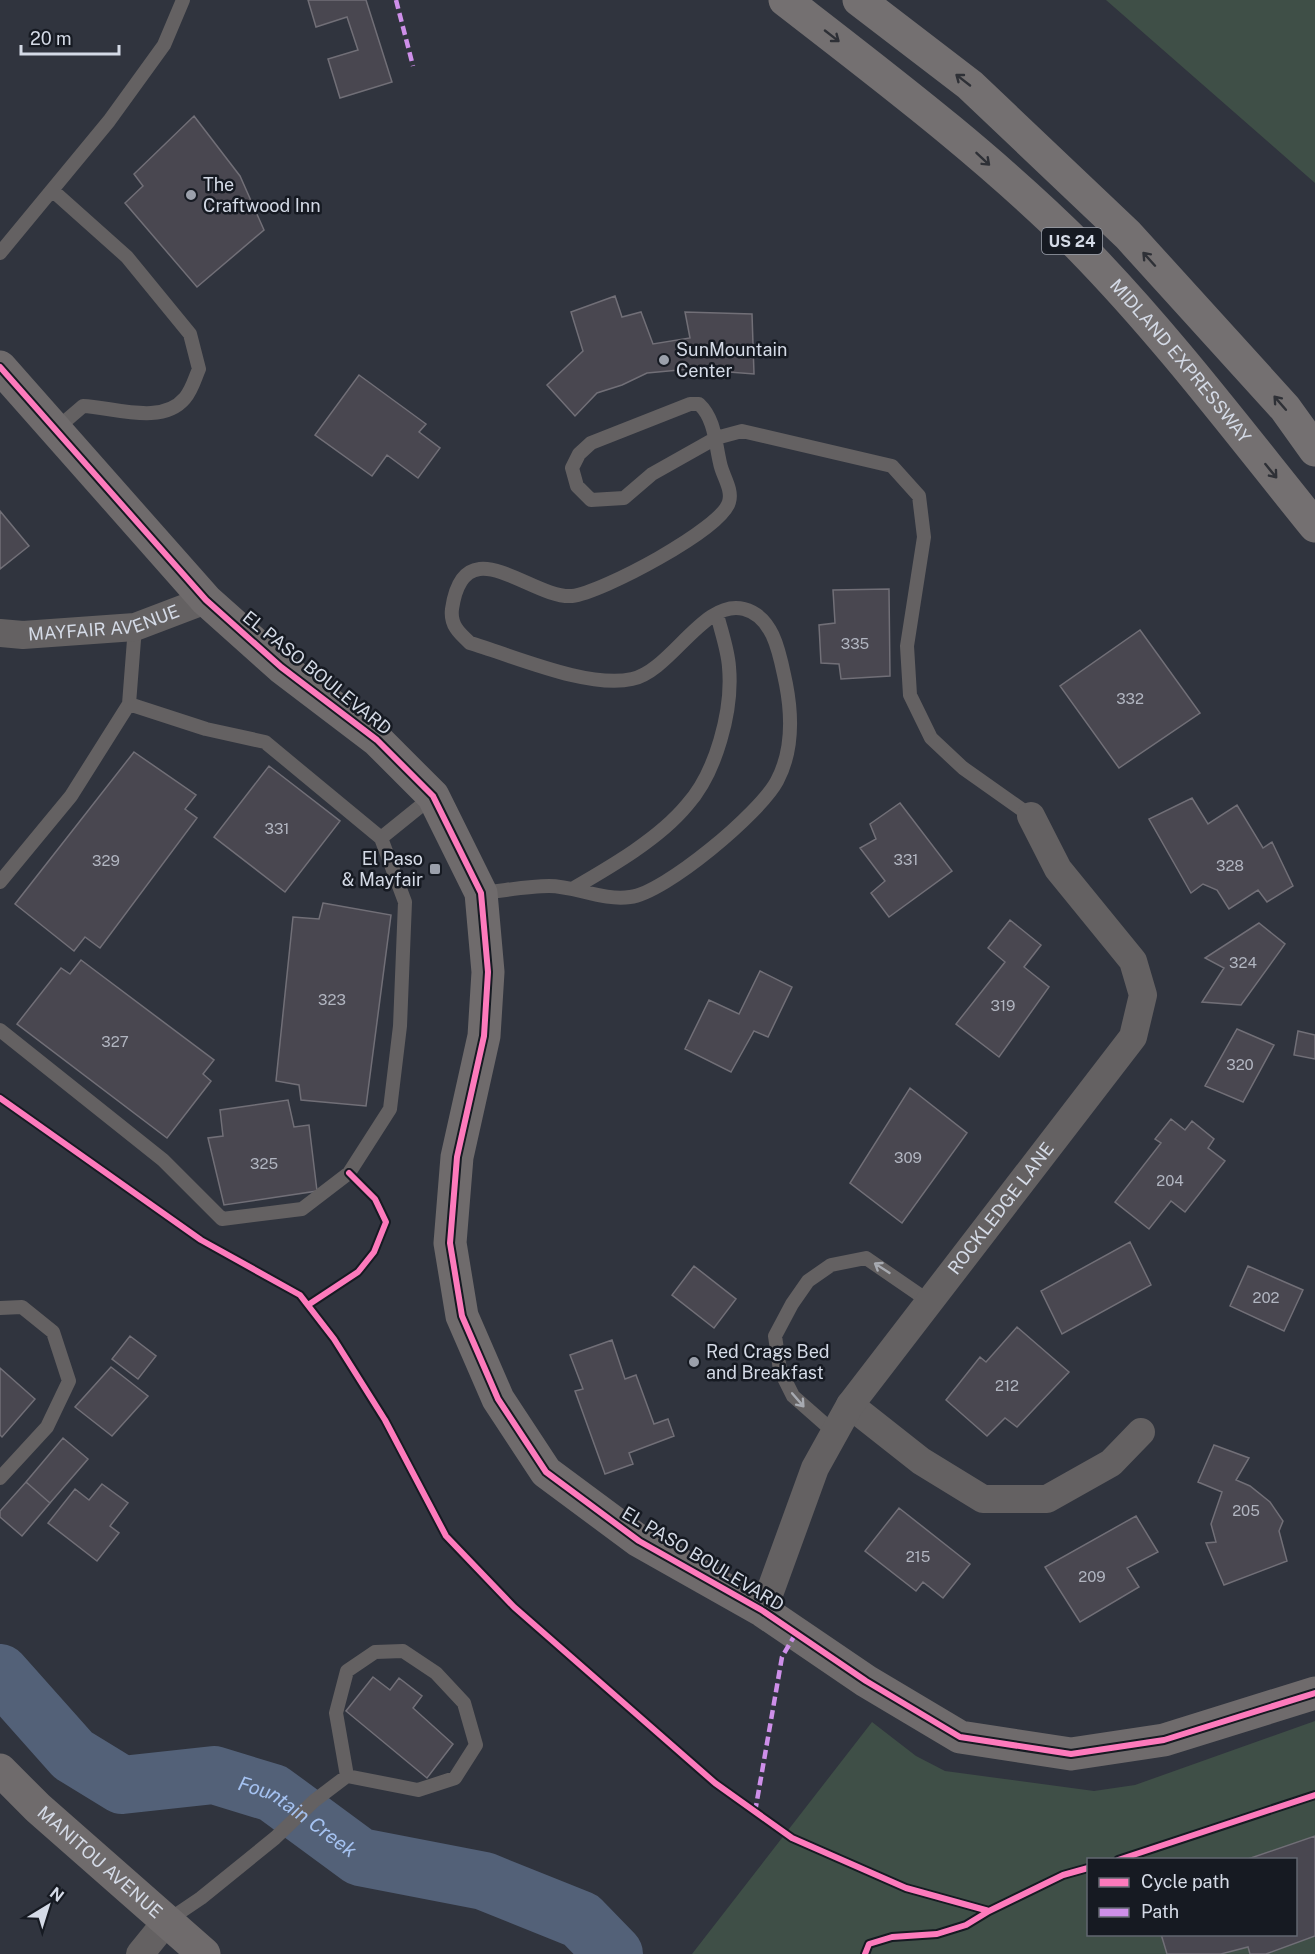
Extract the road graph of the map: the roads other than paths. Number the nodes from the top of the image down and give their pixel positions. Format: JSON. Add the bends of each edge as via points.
{"nodes":[{"id":1,"x":183,"y":0,"type":"edge"},
{"id":2,"x":785,"y":0,"type":"edge"},
{"id":3,"x":859,"y":0,"type":"edge"},
{"id":4,"x":52,"y":190,"type":"junction"},
{"id":5,"x":0,"y":253,"type":"edge"},
{"id":6,"x":0,"y":367,"type":"edge"},
{"id":7,"x":55,"y":430,"type":"junction"},
{"id":8,"x":716,"y":438,"type":"junction"},
{"id":9,"x":1315,"y":450,"type":"edge"},
{"id":10,"x":1315,"y":526,"type":"edge"},
{"id":11,"x":206,"y":600,"type":"junction"},
{"id":12,"x":717,"y":614,"type":"junction"},
{"id":13,"x":135,"y":627,"type":"junction"},
{"id":14,"x":0,"y":633,"type":"edge"},
{"id":15,"x":129,"y":704,"type":"junction"},
{"id":16,"x":433,"y":796,"type":"junction"},
{"id":17,"x":1031,"y":816,"type":"joint"},
{"id":18,"x":381,"y":838,"type":"junction"},
{"id":19,"x":0,"y":882,"type":"edge"},
{"id":20,"x":572,"y":889,"type":"junction"},
{"id":21,"x":481,"y":893,"type":"junction"},
{"id":22,"x":0,"y":1030,"type":"edge"},
{"id":23,"x":930,"y":1302,"type":"junction"},
{"id":24,"x":0,"y":1308,"type":"edge"},
{"id":25,"x":850,"y":1405,"type":"junction"},
{"id":26,"x":1141,"y":1432,"type":"dead end"},
{"id":27,"x":835,"y":1433,"type":"junction"},
{"id":28,"x":0,"y":1478,"type":"edge"},
{"id":29,"x":763,"y":1611,"type":"junction"},
{"id":30,"x":1315,"y":1693,"type":"edge"},
{"id":31,"x":0,"y":1770,"type":"edge"},
{"id":32,"x":347,"y":1776,"type":"junction"},
{"id":33,"x":166,"y":1922,"type":"junction"},
{"id":34,"x":140,"y":1954,"type":"edge"},
{"id":35,"x":204,"y":1954,"type":"edge"}],
"edges":[{"from":1,"to":4,"type":"lane","via":[[164,45]]},
{"from":2,"to":10,"type":"highway","name":"MIDLAND EXPRESSWAY","number":"US 24","one_way":true,"via":[[950,129],[1081,248],[1191,371]]},
{"from":9,"to":3,"type":"highway","number":"US 24","one_way":true,"via":[[1285,408],[1128,235],[970,85]]},
{"from":4,"to":5,"type":"lane"},
{"from":4,"to":7,"type":"lane","via":[[127,257],[190,334],[200,369],[185,399],[161,412],[128,414],[83,406]]},
{"from":6,"to":7,"type":"street","name":"EL PASO BOULEVARD"},
{"from":7,"to":11,"type":"street","name":"EL PASO BOULEVARD"},
{"from":8,"to":8,"type":"lane","via":[[652,474],[624,498],[591,500],[577,486],[573,468],[579,454],[591,442],[690,404],[699,404],[706,410]]},
{"from":8,"to":12,"type":"lane","via":[[729,502],[698,535],[607,585],[572,596],[556,594],[492,567],[471,573],[455,591],[452,615],[456,630],[470,643],[596,682],[634,679],[659,664]]},
{"from":8,"to":17,"type":"lane","via":[[742,431],[892,466],[919,496],[924,537],[907,646],[910,695],[931,738],[963,768]]},
{"from":11,"to":13,"type":"street","name":"MAYFAIR AVENUE"},
{"from":11,"to":16,"type":"street","name":"EL PASO BOULEVARD","via":[[281,667],[377,740]]},
{"from":12,"to":20,"type":"lane","via":[[729,667],[730,704],[718,747],[698,790],[687,806],[657,832]]},
{"from":12,"to":20,"type":"lane","via":[[736,608],[758,616],[769,628],[780,654],[789,700],[790,742],[777,781],[740,824],[652,891],[628,897]]},
{"from":13,"to":14,"type":"street","name":"MAYFAIR AVENUE","via":[[23,635]]},
{"from":13,"to":15,"type":"lane"},
{"from":15,"to":18,"type":"lane","via":[[206,729],[264,742]]},
{"from":15,"to":19,"type":"lane","via":[[71,796]]},
{"from":16,"to":18,"type":"lane"},
{"from":16,"to":21,"type":"street","name":"EL PASO BOULEVARD"},
{"from":17,"to":23,"type":"street","name":"ROCKLEDGE LANE","via":[[1058,869],[1134,961],[1143,995],[1133,1037]]},
{"from":18,"to":22,"type":"lane","via":[[405,902],[400,1026],[390,1109],[349,1173],[302,1209],[222,1219],[163,1160]]},
{"from":20,"to":21,"type":"lane","via":[[549,886]]},
{"from":21,"to":29,"type":"street","name":"EL PASO BOULEVARD","via":[[488,972],[484,1036],[458,1157],[450,1243],[462,1316],[498,1399],[546,1472],[639,1541]]},
{"from":23,"to":25,"type":"street","name":"ROCKLEDGE LANE"},
{"from":23,"to":27,"type":"lane","one_way":true,"via":[[866,1258],[831,1265],[808,1281],[775,1336],[780,1370],[793,1396]]},
{"from":24,"to":28,"type":"lane","via":[[22,1307],[53,1332],[69,1381],[47,1427]]},
{"from":25,"to":26,"type":"street","via":[[921,1461],[983,1499],[1047,1499],[1112,1463]]},
{"from":25,"to":27,"type":"street","name":"ROCKLEDGE LANE"},
{"from":27,"to":29,"type":"street","name":"ROCKLEDGE LANE","via":[[815,1468]]},
{"from":29,"to":30,"type":"street","name":"EL PASO BOULEVARD","via":[[866,1681],[960,1737],[1071,1754],[1164,1740]]},
{"from":31,"to":33,"type":"street","name":"MANITOU AVENUE"},
{"from":32,"to":32,"type":"lane","via":[[418,1790],[455,1778],[476,1745],[464,1703],[436,1673],[403,1651],[375,1652],[347,1671],[336,1713]]},
{"from":32,"to":33,"type":"lane","via":[[314,1800],[275,1839]]},
{"from":33,"to":34,"type":"street"},
{"from":33,"to":35,"type":"street","name":"MANITOU AVENUE"}]}
